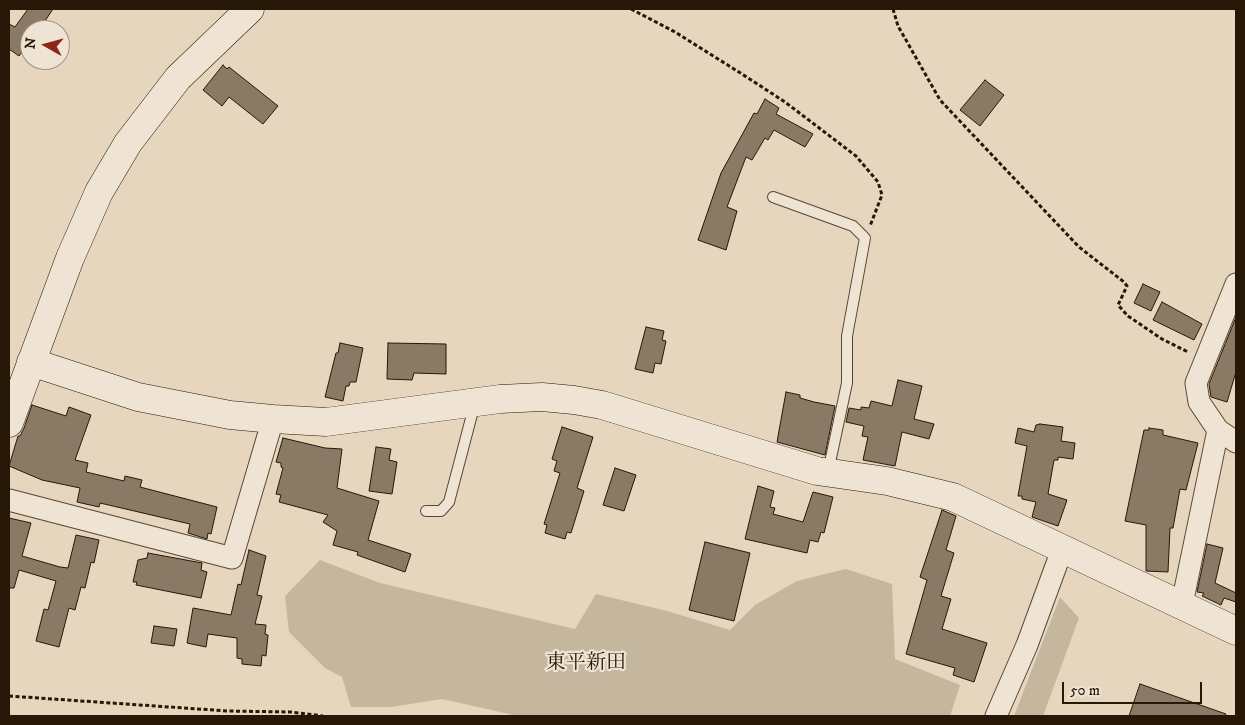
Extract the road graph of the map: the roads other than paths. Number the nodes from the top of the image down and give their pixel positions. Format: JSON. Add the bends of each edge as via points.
{"nodes":[{"id":1,"x":250,"y":9,"type":"edge"},
{"id":2,"x":774,"y":197,"type":"dead end"},
{"id":3,"x":1236,"y":284,"type":"edge"},
{"id":4,"x":31,"y":362,"type":"junction"},
{"id":5,"x":475,"y":402,"type":"junction"},
{"id":6,"x":273,"y":419,"type":"junction"},
{"id":7,"x":9,"y":423,"type":"edge"},
{"id":8,"x":1218,"y":430,"type":"junction"},
{"id":9,"x":1236,"y":442,"type":"edge"},
{"id":10,"x":828,"y":473,"type":"junction"},
{"id":11,"x":9,"y":500,"type":"edge"},
{"id":12,"x":426,"y":511,"type":"dead end"},
{"id":13,"x":1063,"y":547,"type":"junction"},
{"id":14,"x":1182,"y":604,"type":"junction"},
{"id":15,"x":1236,"y":631,"type":"edge"},
{"id":16,"x":996,"y":716,"type":"edge"}],
"edges":[{"from":1,"to":4,"type":"street","via":[[178,78],[128,143],[99,192]]},
{"from":2,"to":10,"type":"lane","via":[[852,226],[865,238],[847,336],[846,383]]},
{"from":3,"to":8,"type":"street","via":[[1196,383],[1198,402]]},
{"from":4,"to":6,"type":"street","via":[[138,397],[230,415]]},
{"from":4,"to":7,"type":"street"},
{"from":5,"to":6,"type":"street","via":[[326,422]]},
{"from":5,"to":10,"type":"street","via":[[542,397],[593,403]]},
{"from":5,"to":12,"type":"lane","via":[[449,502],[441,511]]},
{"from":6,"to":11,"type":"street","via":[[232,558]]},
{"from":8,"to":9,"type":"street"},
{"from":8,"to":14,"type":"street"},
{"from":10,"to":13,"type":"street","via":[[887,481],[953,497]]},
{"from":13,"to":14,"type":"street"},
{"from":13,"to":16,"type":"street","via":[[1027,645]]},
{"from":14,"to":15,"type":"street"}]}
